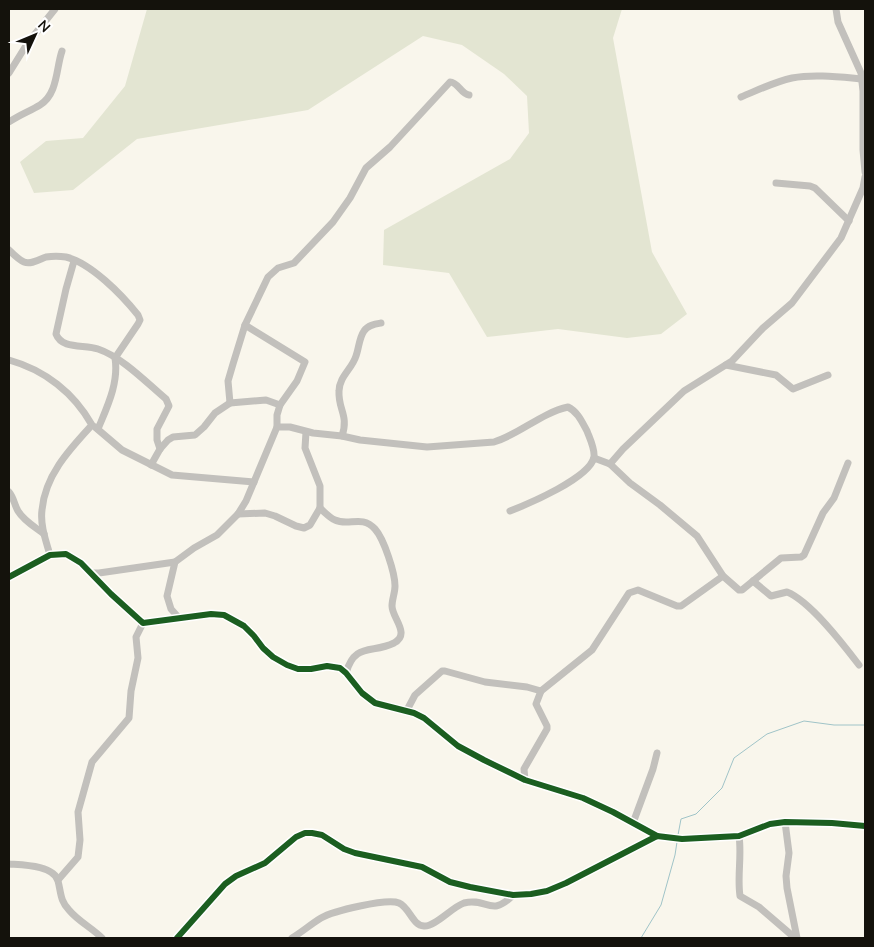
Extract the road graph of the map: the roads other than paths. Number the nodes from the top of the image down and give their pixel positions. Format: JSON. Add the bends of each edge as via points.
{"nodes":[{"id":1,"x":56,"y":9,"type":"edge"},
{"id":2,"x":836,"y":9,"type":"edge"},
{"id":3,"x":62,"y":51,"type":"dead end"},
{"id":4,"x":9,"y":73,"type":"edge"},
{"id":5,"x":863,"y":86,"type":"edge"},
{"id":6,"x":469,"y":96,"type":"dead end"},
{"id":7,"x":741,"y":97,"type":"dead end"},
{"id":8,"x":9,"y":122,"type":"edge"},
{"id":9,"x":865,"y":172,"type":"edge"},
{"id":10,"x":865,"y":177,"type":"edge"},
{"id":11,"x":776,"y":183,"type":"dead end"},
{"id":12,"x":848,"y":221,"type":"junction"},
{"id":13,"x":9,"y":250,"type":"edge"},
{"id":14,"x":74,"y":260,"type":"junction"},
{"id":15,"x":381,"y":323,"type":"dead end"},
{"id":16,"x":245,"y":325,"type":"junction"},
{"id":17,"x":115,"y":358,"type":"junction"},
{"id":18,"x":9,"y":360,"type":"edge"},
{"id":19,"x":726,"y":365,"type":"junction"},
{"id":20,"x":828,"y":375,"type":"dead end"},
{"id":21,"x":230,"y":403,"type":"junction"},
{"id":22,"x":280,"y":405,"type":"junction"},
{"id":23,"x":95,"y":427,"type":"junction"},
{"id":24,"x":276,"y":427,"type":"junction"},
{"id":25,"x":306,"y":432,"type":"junction"},
{"id":26,"x":342,"y":436,"type":"junction"},
{"id":27,"x":160,"y":448,"type":"junction"},
{"id":28,"x":594,"y":458,"type":"junction"},
{"id":29,"x":610,"y":464,"type":"junction"},
{"id":30,"x":848,"y":464,"type":"dead end"},
{"id":31,"x":151,"y":465,"type":"junction"},
{"id":32,"x":254,"y":482,"type":"junction"},
{"id":33,"x":9,"y":492,"type":"edge"},
{"id":34,"x":320,"y":508,"type":"junction"},
{"id":35,"x":510,"y":511,"type":"dead end"},
{"id":36,"x":238,"y":514,"type":"junction"},
{"id":37,"x":44,"y":534,"type":"junction"},
{"id":38,"x":50,"y":555,"type":"junction"},
{"id":39,"x":175,"y":562,"type":"junction"},
{"id":40,"x":92,"y":573,"type":"junction"},
{"id":41,"x":723,"y":576,"type":"junction"},
{"id":42,"x":9,"y":577,"type":"edge"},
{"id":43,"x":754,"y":581,"type":"junction"},
{"id":44,"x":179,"y":618,"type":"junction"},
{"id":45,"x":142,"y":623,"type":"junction"},
{"id":46,"x":859,"y":664,"type":"dead end"},
{"id":47,"x":346,"y":673,"type":"junction"},
{"id":48,"x":541,"y":691,"type":"junction"},
{"id":49,"x":407,"y":710,"type":"junction"},
{"id":50,"x":657,"y":753,"type":"dead end"},
{"id":51,"x":526,"y":780,"type":"junction"},
{"id":52,"x":633,"y":822,"type":"junction"},
{"id":53,"x":785,"y":822,"type":"junction"},
{"id":54,"x":865,"y":826,"type":"edge"},
{"id":55,"x":657,"y":836,"type":"junction"},
{"id":56,"x":739,"y":836,"type":"junction"},
{"id":57,"x":9,"y":864,"type":"edge"},
{"id":58,"x":58,"y":880,"type":"junction"},
{"id":59,"x":513,"y":895,"type":"junction"},
{"id":60,"x":102,"y":938,"type":"edge"},
{"id":61,"x":177,"y":938,"type":"edge"},
{"id":62,"x":292,"y":938,"type":"edge"},
{"id":63,"x":796,"y":938,"type":"edge"}],
"edges":[{"from":1,"to":4,"type":"street","via":[[27,44]]},
{"from":2,"to":5,"type":"street"},
{"from":3,"to":8,"type":"street","via":[[56,81],[48,98]]},
{"from":5,"to":7,"type":"street","via":[[810,76],[792,78]]},
{"from":5,"to":9,"type":"street"},
{"from":6,"to":16,"type":"street","via":[[450,82],[366,168],[333,222],[294,263],[278,268],[268,277]]},
{"from":10,"to":12,"type":"street"},
{"from":11,"to":12,"type":"street","via":[[814,188]]},
{"from":12,"to":19,"type":"street","via":[[838,243],[792,303]]},
{"from":13,"to":14,"type":"street","via":[[27,263],[56,256]]},
{"from":14,"to":17,"type":"street","via":[[112,286],[138,315],[138,324]]},
{"from":14,"to":17,"type":"street","via":[[56,334],[69,344],[98,348]]},
{"from":15,"to":26,"type":"street","via":[[364,331],[356,357],[342,379],[339,389],[345,422]]},
{"from":16,"to":21,"type":"street","via":[[228,381]]},
{"from":16,"to":22,"type":"street","via":[[305,362]]},
{"from":17,"to":23,"type":"street","via":[[115,382],[108,404]]},
{"from":17,"to":27,"type":"street","via":[[168,402],[156,434]]},
{"from":18,"to":23,"type":"street","via":[[51,379],[84,410]]},
{"from":19,"to":20,"type":"street","via":[[776,374],[794,389]]},
{"from":19,"to":29,"type":"street","via":[[684,392]]},
{"from":21,"to":22,"type":"street","via":[[266,400]]},
{"from":21,"to":27,"type":"street","via":[[215,413],[200,432],[173,437]]},
{"from":22,"to":24,"type":"street"},
{"from":23,"to":31,"type":"street","via":[[122,450]]},
{"from":23,"to":37,"type":"street","via":[[60,462],[47,486],[42,510]]},
{"from":24,"to":25,"type":"street"},
{"from":24,"to":32,"type":"street"},
{"from":25,"to":26,"type":"street"},
{"from":25,"to":34,"type":"street","via":[[305,448],[320,486]]},
{"from":26,"to":28,"type":"street","via":[[427,447],[494,442],[568,407],[578,416],[589,437]]},
{"from":27,"to":31,"type":"street"},
{"from":28,"to":29,"type":"street"},
{"from":28,"to":35,"type":"street","via":[[565,485]]},
{"from":29,"to":41,"type":"street","via":[[698,536]]},
{"from":30,"to":43,"type":"street","via":[[804,554],[781,558]]},
{"from":31,"to":32,"type":"street","via":[[172,475]]},
{"from":32,"to":36,"type":"street"},
{"from":33,"to":37,"type":"street","via":[[18,511]]},
{"from":34,"to":36,"type":"street","via":[[310,525],[304,528],[265,513]]},
{"from":34,"to":47,"type":"street","via":[[335,520],[362,521],[375,529],[385,548],[395,584],[392,606],[402,631],[401,637],[395,643],[358,653],[350,661]]},
{"from":36,"to":39,"type":"street","via":[[217,535]]},
{"from":37,"to":38,"type":"street"},
{"from":38,"to":40,"type":"street","via":[[66,554]]},
{"from":38,"to":42,"type":"street"},
{"from":39,"to":40,"type":"street"},
{"from":39,"to":44,"type":"street","via":[[167,596],[171,609]]},
{"from":40,"to":45,"type":"street"},
{"from":41,"to":43,"type":"street","via":[[739,590]]},
{"from":41,"to":48,"type":"street","via":[[681,606],[638,590],[629,593],[592,650]]},
{"from":43,"to":46,"type":"street","via":[[771,596],[787,592],[805,604]]},
{"from":44,"to":45,"type":"street"},
{"from":44,"to":47,"type":"street","via":[[211,614],[224,616],[244,626],[263,648],[287,665],[298,669],[334,666]]},
{"from":45,"to":58,"type":"street","via":[[136,637],[138,658],[128,718],[92,762],[78,812],[78,858]]},
{"from":47,"to":49,"type":"street","via":[[375,703]]},
{"from":48,"to":49,"type":"street","via":[[442,671],[416,695]]},
{"from":48,"to":51,"type":"street","via":[[536,704],[547,729],[524,769]]},
{"from":49,"to":51,"type":"street","via":[[424,718],[458,746]]},
{"from":50,"to":52,"type":"street"},
{"from":51,"to":52,"type":"street","via":[[584,798]]},
{"from":52,"to":55,"type":"street"},
{"from":53,"to":54,"type":"street"},
{"from":53,"to":56,"type":"street"},
{"from":53,"to":63,"type":"street","via":[[789,853],[787,888]]},
{"from":55,"to":56,"type":"street","via":[[682,839]]},
{"from":55,"to":59,"type":"street","via":[[588,873],[546,891]]},
{"from":56,"to":63,"type":"street","via":[[740,896],[759,907]]},
{"from":57,"to":58,"type":"street","via":[[35,866],[53,874]]},
{"from":58,"to":60,"type":"street","via":[[61,897],[69,911]]},
{"from":59,"to":61,"type":"street","via":[[470,888],[450,882],[422,867],[355,853],[312,833],[296,837],[264,863],[225,884]]},
{"from":59,"to":62,"type":"street","via":[[498,906],[466,903],[457,906],[433,924],[425,926],[416,923],[401,904],[374,903],[322,918]]}]}
